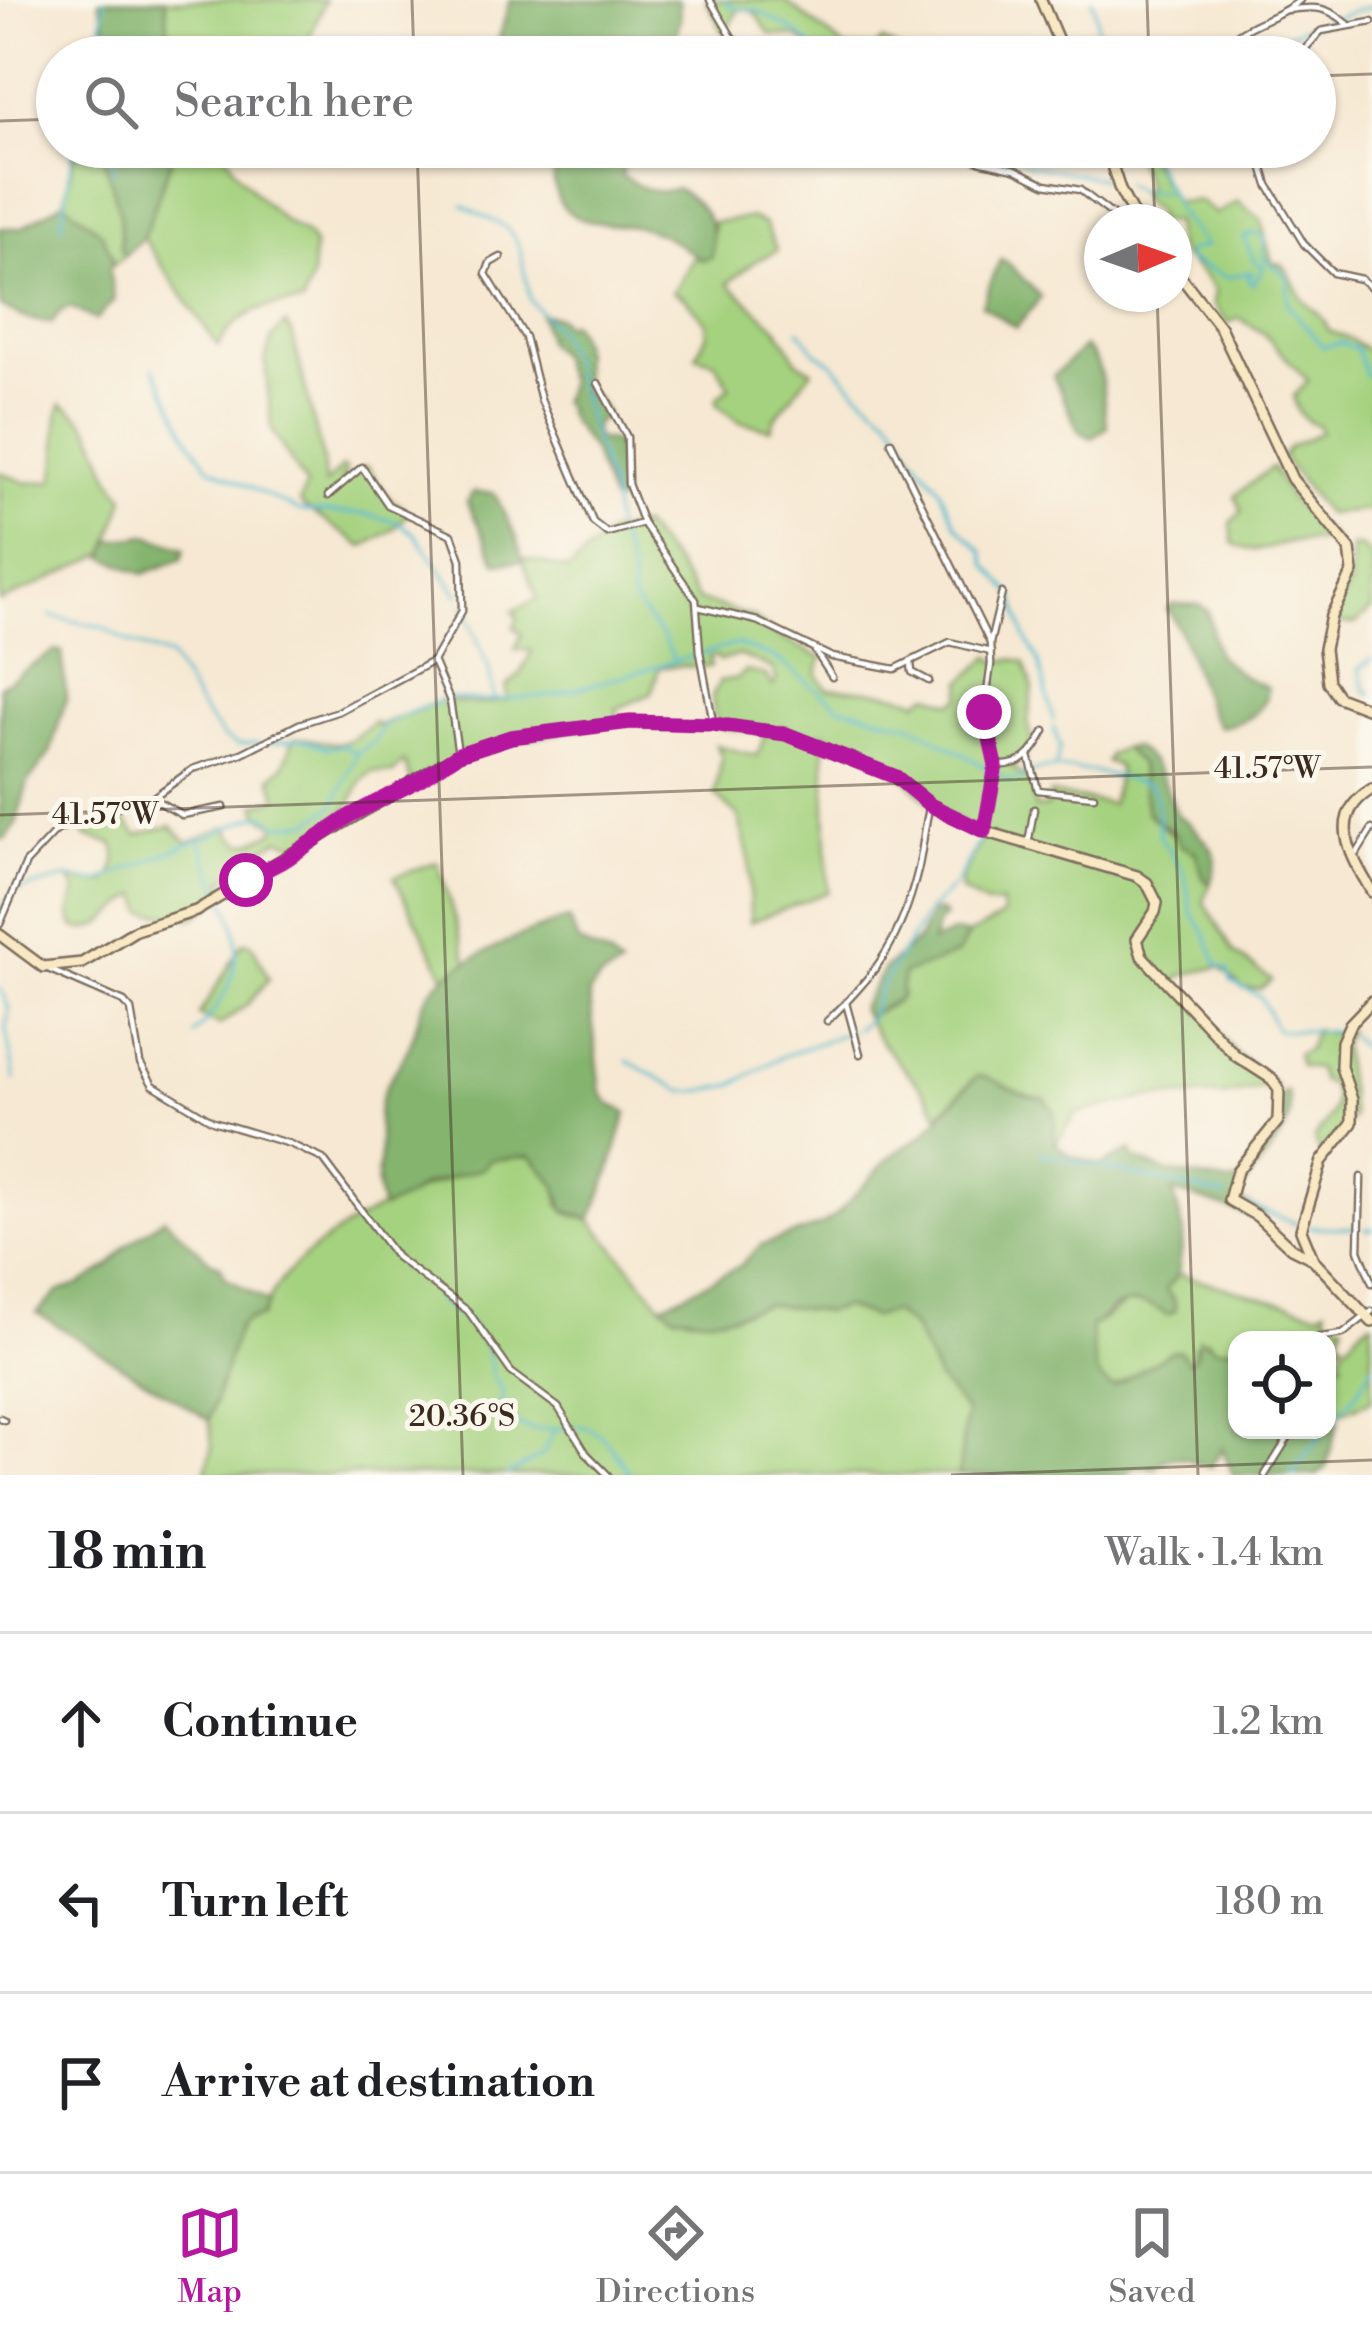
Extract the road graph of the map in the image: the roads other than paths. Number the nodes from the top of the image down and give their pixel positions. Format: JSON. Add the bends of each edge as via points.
{"nodes":[{"id":1,"x":710,"y":0,"type":"edge"},
{"id":2,"x":1041,"y":0,"type":"edge"},
{"id":3,"x":1300,"y":0,"type":"edge"},
{"id":4,"x":1288,"y":10,"type":"junction"},
{"id":5,"x":1372,"y":22,"type":"edge"},
{"id":6,"x":1350,"y":26,"type":"junction"},
{"id":7,"x":734,"y":36,"type":"edge"},
{"id":8,"x":1056,"y":36,"type":"edge"},
{"id":9,"x":1232,"y":36,"type":"edge"},
{"id":10,"x":1314,"y":36,"type":"edge"},
{"id":11,"x":1010,"y":168,"type":"edge"},
{"id":12,"x":1114,"y":168,"type":"edge"},
{"id":13,"x":1262,"y":168,"type":"edge"},
{"id":14,"x":1098,"y":204,"type":"edge"},
{"id":15,"x":1129,"y":204,"type":"edge"},
{"id":16,"x":501,"y":257,"type":"dead end"},
{"id":17,"x":1372,"y":288,"type":"edge"},
{"id":18,"x":1192,"y":291,"type":"edge"},
{"id":19,"x":598,"y":382,"type":"dead end"},
{"id":20,"x":891,"y":442,"type":"dead end"},
{"id":21,"x":328,"y":496,"type":"dead end"},
{"id":22,"x":643,"y":523,"type":"junction"},
{"id":23,"x":1002,"y":592,"type":"dead end"},
{"id":24,"x":698,"y":607,"type":"junction"},
{"id":25,"x":990,"y":643,"type":"junction"},
{"id":26,"x":814,"y":648,"type":"junction"},
{"id":27,"x":992,"y":652,"type":"junction"},
{"id":28,"x":433,"y":661,"type":"junction"},
{"id":29,"x":911,"y":662,"type":"junction"},
{"id":30,"x":832,"y":677,"type":"dead end"},
{"id":31,"x":929,"y":681,"type":"dead end"},
{"id":32,"x":1372,"y":710,"type":"edge"},
{"id":33,"x":713,"y":724,"type":"junction"},
{"id":34,"x":1045,"y":731,"type":"dead end"},
{"id":35,"x":459,"y":754,"type":"junction"},
{"id":36,"x":1029,"y":755,"type":"junction"},
{"id":37,"x":996,"y":771,"type":"junction"},
{"id":38,"x":167,"y":788,"type":"junction"},
{"id":39,"x":1372,"y":789,"type":"edge"},
{"id":40,"x":1094,"y":796,"type":"dead end"},
{"id":41,"x":152,"y":798,"type":"junction"},
{"id":42,"x":930,"y":805,"type":"junction"},
{"id":43,"x":224,"y":806,"type":"dead end"},
{"id":44,"x":168,"y":809,"type":"junction"},
{"id":45,"x":1034,"y":809,"type":"dead end"},
{"id":46,"x":1372,"y":829,"type":"edge"},
{"id":47,"x":984,"y":831,"type":"junction"},
{"id":48,"x":1028,"y":844,"type":"junction"},
{"id":49,"x":1354,"y":858,"type":"junction"},
{"id":50,"x":1372,"y":892,"type":"edge"},
{"id":51,"x":0,"y":924,"type":"edge"},
{"id":52,"x":0,"y":935,"type":"edge"},
{"id":53,"x":44,"y":967,"type":"junction"},
{"id":54,"x":1372,"y":1001,"type":"edge"},
{"id":55,"x":847,"y":1003,"type":"junction"},
{"id":56,"x":827,"y":1021,"type":"dead end"},
{"id":57,"x":860,"y":1054,"type":"dead end"},
{"id":58,"x":1361,"y":1177,"type":"dead end"},
{"id":59,"x":1313,"y":1258,"type":"junction"},
{"id":60,"x":1372,"y":1283,"type":"edge"},
{"id":61,"x":1370,"y":1316,"type":"edge"},
{"id":62,"x":1336,"y":1335,"type":"edge"},
{"id":63,"x":1287,"y":1439,"type":"edge"},
{"id":64,"x":608,"y":1475,"type":"edge"},
{"id":65,"x":1265,"y":1475,"type":"edge"}],
"edges":[{"from":1,"to":7,"type":"street"},
{"from":2,"to":8,"type":"street"},
{"from":3,"to":4,"type":"street"},
{"from":4,"to":6,"type":"street","via":[[1328,8]]},
{"from":4,"to":9,"type":"street"},
{"from":5,"to":6,"type":"street"},
{"from":6,"to":10,"type":"street"},
{"from":11,"to":14,"type":"street"},
{"from":12,"to":15,"type":"street"},
{"from":13,"to":17,"type":"street","via":[[1304,244],[1333,273]]},
{"from":16,"to":22,"type":"street","via":[[486,274],[525,337],[541,400],[592,522],[608,533]]},
{"from":18,"to":32,"type":"street","via":[[1220,327],[1292,479],[1350,549],[1353,572],[1331,616],[1324,670],[1338,697]]},
{"from":19,"to":22,"type":"street","via":[[626,437],[628,484]]},
{"from":20,"to":25,"type":"street"},
{"from":21,"to":28,"type":"street","via":[[362,467],[388,505],[452,535],[462,611]]},
{"from":22,"to":24,"type":"street"},
{"from":23,"to":25,"type":"street"},
{"from":24,"to":26,"type":"street","via":[[745,617]]},
{"from":24,"to":33,"type":"street"},
{"from":25,"to":27,"type":"street"},
{"from":26,"to":29,"type":"street","via":[[895,669]]},
{"from":26,"to":30,"type":"street"},
{"from":27,"to":29,"type":"street","via":[[950,642]]},
{"from":27,"to":37,"type":"street","via":[[983,722]]},
{"from":28,"to":35,"type":"street"},
{"from":28,"to":38,"type":"street"},
{"from":29,"to":31,"type":"street","via":[[912,672]]},
{"from":33,"to":35,"type":"street","via":[[609,724],[511,737]]},
{"from":33,"to":42,"type":"street","via":[[786,734],[896,777]]},
{"from":34,"to":36,"type":"street"},
{"from":35,"to":53,"type":"street","via":[[196,911],[136,930],[82,963]]},
{"from":36,"to":37,"type":"street"},
{"from":36,"to":40,"type":"street","via":[[1038,790]]},
{"from":37,"to":47,"type":"street"},
{"from":38,"to":41,"type":"street"},
{"from":38,"to":44,"type":"street"},
{"from":39,"to":49,"type":"street","via":[[1346,813]]},
{"from":41,"to":44,"type":"street"},
{"from":41,"to":51,"type":"street","via":[[94,812],[44,840]]},
{"from":42,"to":47,"type":"street"},
{"from":42,"to":55,"type":"street","via":[[903,924]]},
{"from":43,"to":44,"type":"street","via":[[182,815]]},
{"from":45,"to":48,"type":"street"},
{"from":46,"to":49,"type":"street"},
{"from":47,"to":48,"type":"street"},
{"from":48,"to":59,"type":"street","via":[[1147,883],[1156,903],[1137,939],[1142,956],[1236,1056],[1272,1079],[1281,1098],[1278,1121],[1237,1171],[1229,1200]]},
{"from":49,"to":50,"type":"street"},
{"from":52,"to":53,"type":"street"},
{"from":53,"to":64,"type":"street","via":[[124,1002],[143,1072],[164,1093],[213,1121],[323,1159],[396,1257],[468,1311],[511,1372],[558,1407]]},
{"from":54,"to":59,"type":"street","via":[[1342,1042],[1353,1119],[1322,1161],[1304,1212],[1302,1235]]},
{"from":55,"to":56,"type":"street"},
{"from":55,"to":57,"type":"street"},
{"from":58,"to":60,"type":"street","via":[[1359,1250]]},
{"from":59,"to":61,"type":"street"},
{"from":61,"to":62,"type":"street"},
{"from":63,"to":65,"type":"street"}]}
